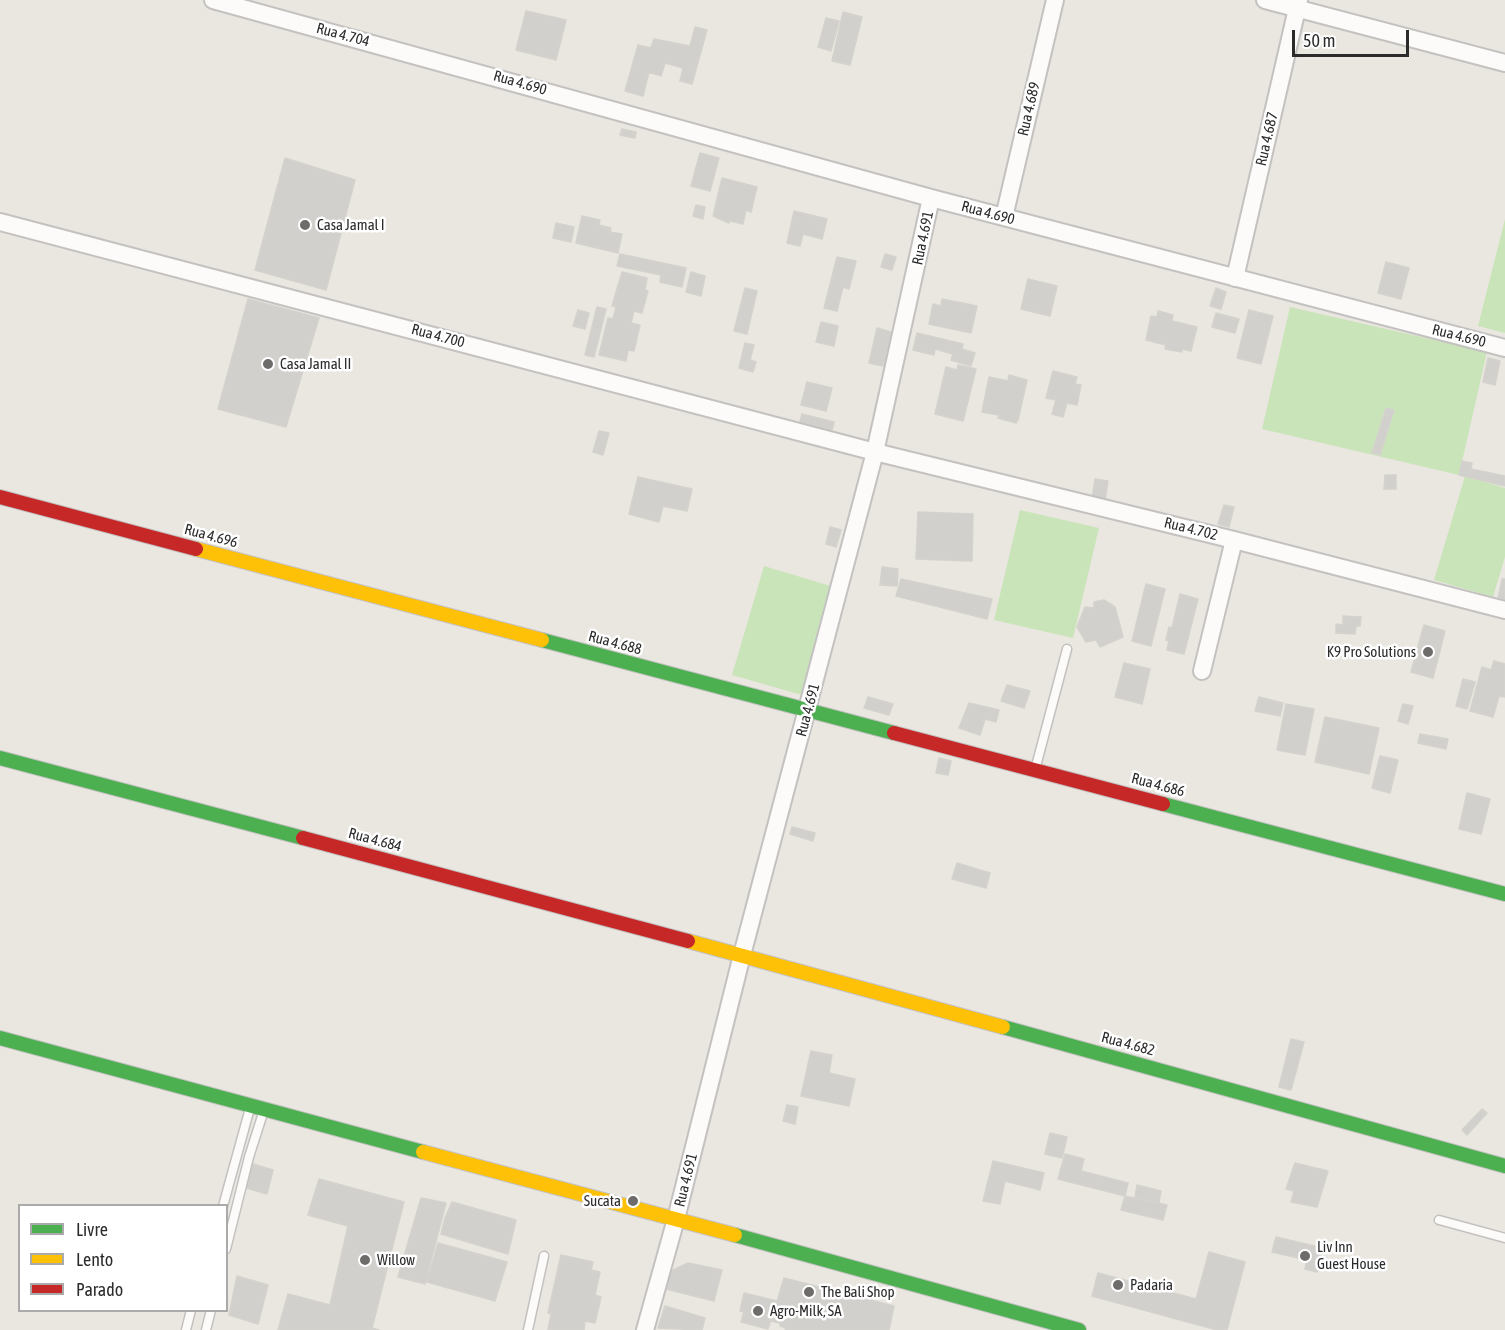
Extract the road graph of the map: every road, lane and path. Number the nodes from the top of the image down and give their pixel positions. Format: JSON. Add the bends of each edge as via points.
{"nodes":[{"id":1,"x":213,"y":0,"type":"edge"},
{"id":2,"x":1054,"y":0,"type":"edge"},
{"id":3,"x":1265,"y":0,"type":"edge"},
{"id":4,"x":1298,"y":4,"type":"edge"},
{"id":5,"x":1505,"y":63,"type":"edge"},
{"id":6,"x":474,"y":70,"type":"joint"},
{"id":7,"x":931,"y":198,"type":"junction"},
{"id":8,"x":1004,"y":217,"type":"junction"},
{"id":9,"x":0,"y":222,"type":"edge"},
{"id":10,"x":1234,"y":278,"type":"junction"},
{"id":11,"x":1505,"y":348,"type":"edge"},
{"id":12,"x":875,"y":452,"type":"junction"},
{"id":13,"x":0,"y":498,"type":"edge"},
{"id":14,"x":1234,"y":540,"type":"junction"},
{"id":15,"x":414,"y":607,"type":"joint"},
{"id":16,"x":1505,"y":610,"type":"edge"},
{"id":17,"x":1067,"y":649,"type":"dead end"},
{"id":18,"x":1202,"y":671,"type":"dead end"},
{"id":19,"x":808,"y":711,"type":"junction"},
{"id":20,"x":0,"y":758,"type":"edge"},
{"id":21,"x":1035,"y":770,"type":"junction"},
{"id":22,"x":1502,"y":893,"type":"edge"},
{"id":23,"x":742,"y":955,"type":"junction"},
{"id":24,"x":0,"y":1038,"type":"edge"},
{"id":25,"x":257,"y":1107,"type":"junction"},
{"id":26,"x":1505,"y":1166,"type":"edge"},
{"id":27,"x":224,"y":1204,"type":"edge"},
{"id":28,"x":676,"y":1220,"type":"junction"},
{"id":29,"x":1439,"y":1221,"type":"dead end"},
{"id":30,"x":1505,"y":1238,"type":"edge"},
{"id":31,"x":228,"y":1241,"type":"edge"},
{"id":32,"x":544,"y":1256,"type":"dead end"},
{"id":33,"x":191,"y":1312,"type":"edge"},
{"id":34,"x":211,"y":1312,"type":"edge"},
{"id":35,"x":186,"y":1330,"type":"edge"},
{"id":36,"x":206,"y":1330,"type":"edge"},
{"id":37,"x":528,"y":1330,"type":"edge"},
{"id":38,"x":645,"y":1330,"type":"edge"},
{"id":39,"x":1079,"y":1330,"type":"edge"}],
"edges":[{"from":1,"to":6,"type":"street","name":"Rua 4.704"},
{"from":2,"to":8,"type":"street","name":"Rua 4.689"},
{"from":3,"to":4,"type":"street"},
{"from":4,"to":5,"type":"street"},
{"from":4,"to":10,"type":"street","name":"Rua 4.687"},
{"from":6,"to":7,"type":"street","name":"Rua 4.690"},
{"from":7,"to":8,"type":"street","name":"Rua 4.690"},
{"from":7,"to":12,"type":"street","name":"Rua 4.691"},
{"from":8,"to":10,"type":"street","name":"Rua 4.690"},
{"from":9,"to":12,"type":"street","name":"Rua 4.700"},
{"from":10,"to":11,"type":"street","name":"Rua 4.690"},
{"from":12,"to":14,"type":"street","name":"Rua 4.702"},
{"from":12,"to":19,"type":"street","name":"Rua 4.691"},
{"from":13,"to":15,"type":"street","name":"Rua 4.696"},
{"from":14,"to":16,"type":"street","name":"Rua 4.702"},
{"from":14,"to":18,"type":"street"},
{"from":15,"to":19,"type":"street","name":"Rua 4.688"},
{"from":17,"to":21,"type":"lane"},
{"from":19,"to":21,"type":"street","name":"Rua 4.686"},
{"from":19,"to":23,"type":"street","name":"Rua 4.691"},
{"from":20,"to":23,"type":"street","name":"Rua 4.684"},
{"from":21,"to":22,"type":"street","name":"Rua 4.686"},
{"from":23,"to":26,"type":"street","name":"Rua 4.682"},
{"from":23,"to":28,"type":"street","name":"Rua 4.691"},
{"from":24,"to":25,"type":"street"},
{"from":25,"to":27,"type":"lane"},
{"from":25,"to":28,"type":"street"},
{"from":25,"to":31,"type":"lane"},
{"from":28,"to":38,"type":"street","name":"Rua 4.691"},
{"from":28,"to":39,"type":"street"},
{"from":29,"to":30,"type":"lane"},
{"from":32,"to":37,"type":"lane"},
{"from":33,"to":35,"type":"lane"},
{"from":34,"to":36,"type":"lane"}]}
